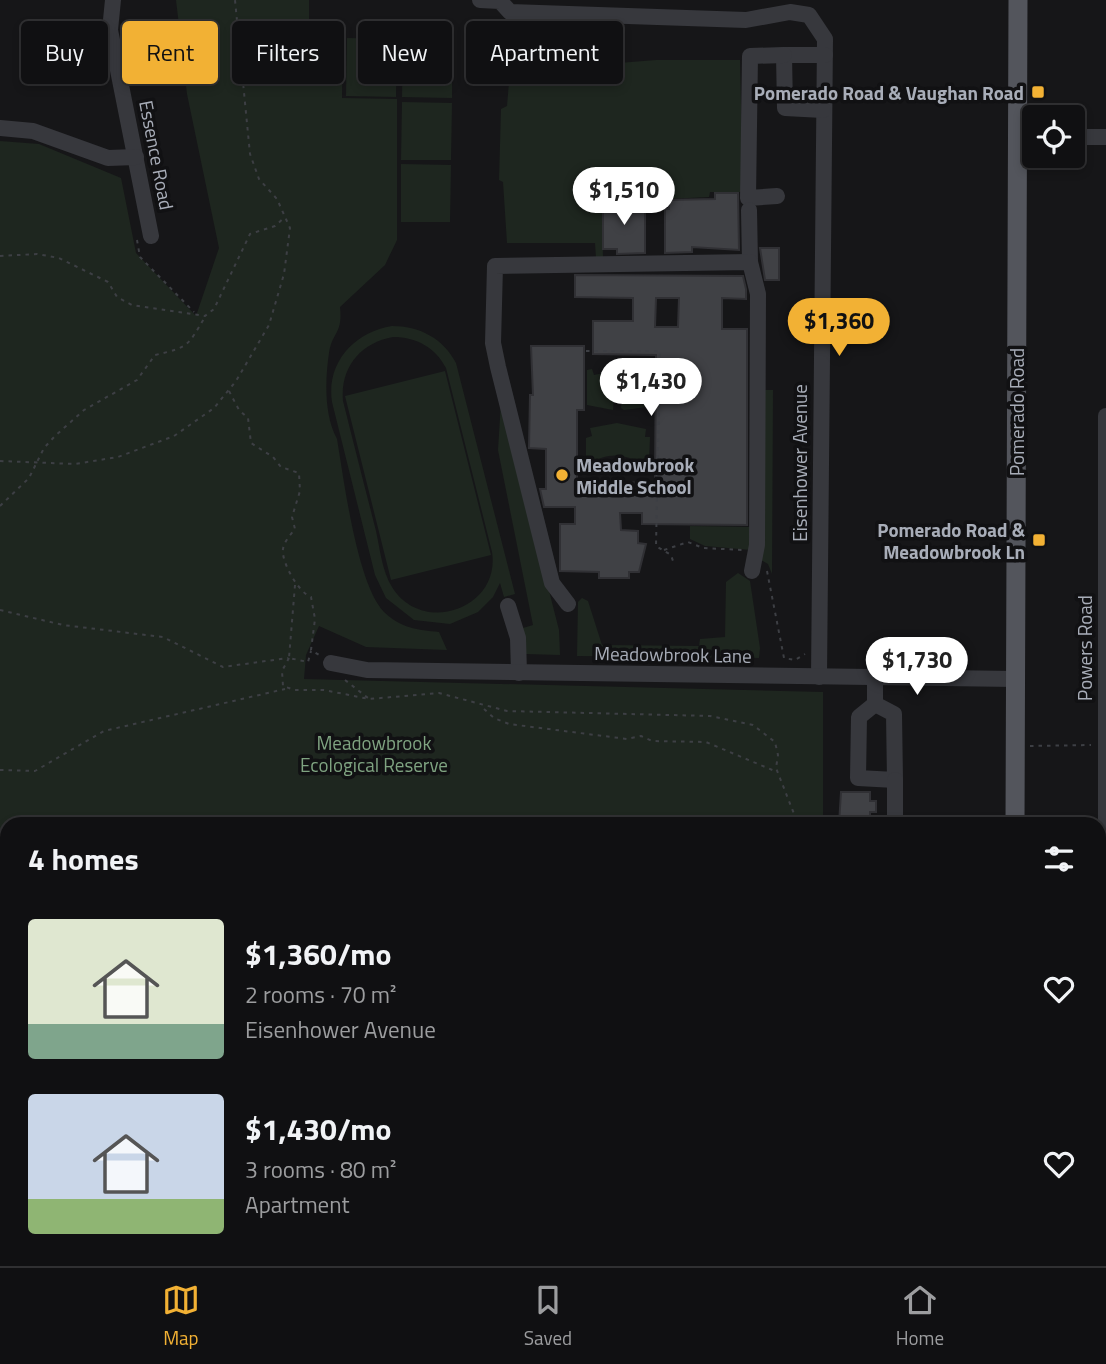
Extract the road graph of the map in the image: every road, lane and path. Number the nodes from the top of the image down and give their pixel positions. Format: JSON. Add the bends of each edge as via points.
{"nodes":[{"id":1,"x":113,"y":0,"type":"edge"},
{"id":2,"x":234,"y":0,"type":"edge"},
{"id":3,"x":480,"y":0,"type":"edge"},
{"id":4,"x":1018,"y":0,"type":"edge"},
{"id":5,"x":500,"y":1,"type":"edge"},
{"id":6,"x":825,"y":47,"type":"junction"},
{"id":7,"x":784,"y":55,"type":"junction"},
{"id":8,"x":1024,"y":105,"type":"edge"},
{"id":9,"x":823,"y":110,"type":"junction"},
{"id":10,"x":0,"y":128,"type":"edge"},
{"id":11,"x":1085,"y":137,"type":"edge"},
{"id":12,"x":1106,"y":137,"type":"edge"},
{"id":13,"x":136,"y":157,"type":"junction"},
{"id":14,"x":1025,"y":168,"type":"edge"},
{"id":15,"x":777,"y":196,"type":"dead end"},
{"id":16,"x":749,"y":210,"type":"dead end"},
{"id":17,"x":285,"y":217,"type":"junction"},
{"id":18,"x":151,"y":236,"type":"joint"},
{"id":19,"x":0,"y":256,"type":"edge"},
{"id":20,"x":750,"y":262,"type":"junction"},
{"id":21,"x":195,"y":313,"type":"junction"},
{"id":22,"x":205,"y":316,"type":"junction"},
{"id":23,"x":586,"y":351,"type":"dead end"},
{"id":24,"x":229,"y":390,"type":"junction"},
{"id":25,"x":1106,"y":416,"type":"edge"},
{"id":26,"x":656,"y":424,"type":"dead end"},
{"id":27,"x":660,"y":424,"type":"junction"},
{"id":28,"x":0,"y":461,"type":"edge"},
{"id":29,"x":36,"y":462,"type":"junction"},
{"id":30,"x":0,"y":506,"type":"edge"},
{"id":31,"x":663,"y":550,"type":"junction"},
{"id":32,"x":754,"y":563,"type":"junction"},
{"id":33,"x":674,"y":564,"type":"dead end"},
{"id":34,"x":296,"y":584,"type":"junction"},
{"id":35,"x":568,"y":604,"type":"dead end"},
{"id":36,"x":508,"y":606,"type":"dead end"},
{"id":37,"x":0,"y":610,"type":"edge"},
{"id":38,"x":311,"y":650,"type":"junction"},
{"id":39,"x":805,"y":654,"type":"dead end"},
{"id":40,"x":289,"y":658,"type":"junction"},
{"id":41,"x":332,"y":663,"type":"joint"},
{"id":42,"x":519,"y":673,"type":"junction"},
{"id":43,"x":819,"y":677,"type":"junction"},
{"id":44,"x":875,"y":678,"type":"junction"},
{"id":45,"x":1015,"y":679,"type":"junction"},
{"id":46,"x":346,"y":683,"type":"dead end"},
{"id":47,"x":286,"y":689,"type":"junction"},
{"id":48,"x":368,"y":699,"type":"junction"},
{"id":49,"x":875,"y":704,"type":"junction"},
{"id":50,"x":482,"y":707,"type":"junction"},
{"id":51,"x":1105,"y":745,"type":"edge"},
{"id":52,"x":1015,"y":746,"type":"junction"},
{"id":53,"x":0,"y":770,"type":"edge"},
{"id":54,"x":778,"y":772,"type":"junction"},
{"id":55,"x":895,"y":780,"type":"junction"},
{"id":56,"x":796,"y":817,"type":"edge"},
{"id":57,"x":895,"y":817,"type":"edge"},
{"id":58,"x":1015,"y":817,"type":"edge"},
{"id":59,"x":1106,"y":817,"type":"edge"}],
"edges":[{"from":1,"to":13,"type":"street","name":"Essence Road","via":[[110,30]]},
{"from":2,"to":17,"type":"path","via":[[250,155],[259,179]]},
{"from":3,"to":5,"type":"street"},
{"from":4,"to":8,"type":"main road","name":"Pomerado Road"},
{"from":5,"to":6,"type":"street","via":[[510,12],[746,20],[790,12],[809,15]]},
{"from":6,"to":7,"type":"street"},
{"from":6,"to":9,"type":"street","name":"Eisenhower Avenue"},
{"from":7,"to":9,"type":"street","via":[[785,108]]},
{"from":7,"to":15,"type":"street","via":[[750,56],[748,198]]},
{"from":9,"to":43,"type":"street","name":"Eisenhower Avenue"},
{"from":10,"to":13,"type":"street","via":[[33,131],[108,159]]},
{"from":11,"to":12,"type":"street"},
{"from":13,"to":18,"type":"street","name":"Essence Road"},
{"from":14,"to":45,"type":"main road","name":"Pomerado Road"},
{"from":16,"to":20,"type":"street"},
{"from":17,"to":22,"type":"path","via":[[275,226],[250,234],[214,309]]},
{"from":17,"to":24,"type":"path","via":[[290,228],[275,312]]},
{"from":18,"to":21,"type":"path","via":[[136,240],[137,252]]},
{"from":19,"to":21,"type":"path","via":[[59,258],[108,282],[117,298],[132,306]]},
{"from":20,"to":32,"type":"street","via":[[758,294]]},
{"from":20,"to":35,"type":"street","via":[[495,266],[493,343],[498,367],[552,583]]},
{"from":21,"to":22,"type":"path"},
{"from":22,"to":29,"type":"path","via":[[197,334],[180,351],[155,355],[136,380],[84,410],[55,436]]},
{"from":23,"to":27,"type":"path","via":[[660,351]]},
{"from":24,"to":29,"type":"path","via":[[195,424],[118,457],[75,464]]},
{"from":24,"to":34,"type":"path","via":[[248,418],[251,443],[282,467],[299,473],[300,491],[292,517],[295,529],[282,550]]},
{"from":25,"to":51,"type":"street","name":"Powers Road"},
{"from":26,"to":27,"type":"path"},
{"from":27,"to":31,"type":"path","via":[[656,546]]},
{"from":28,"to":29,"type":"path"},
{"from":29,"to":30,"type":"path","via":[[29,478]]},
{"from":31,"to":32,"type":"path","via":[[688,542],[703,548],[743,550]]},
{"from":31,"to":33,"type":"path"},
{"from":32,"to":39,"type":"path","via":[[769,575],[784,658],[795,660]]},
{"from":34,"to":38,"type":"path","via":[[311,597],[315,612]]},
{"from":34,"to":40,"type":"path"},
{"from":36,"to":42,"type":"street","via":[[517,638]]},
{"from":37,"to":40,"type":"path","via":[[63,625],[163,637],[223,667]]},
{"from":38,"to":40,"type":"path","via":[[308,662]]},
{"from":38,"to":41,"type":"path"},
{"from":40,"to":47,"type":"path","via":[[281,678]]},
{"from":41,"to":42,"type":"street","name":"Meadowbrook Lane","via":[[367,670]]},
{"from":42,"to":43,"type":"street","name":"Meadowbrook Lane"},
{"from":43,"to":44,"type":"street","name":"Meadowbrook Lane"},
{"from":44,"to":45,"type":"street","name":"Meadowbrook Lane"},
{"from":44,"to":49,"type":"street"},
{"from":45,"to":52,"type":"main road","name":"Pomerado Road"},
{"from":46,"to":48,"type":"path"},
{"from":47,"to":48,"type":"path","via":[[324,690]]},
{"from":47,"to":53,"type":"path","via":[[104,732],[35,771]]},
{"from":48,"to":50,"type":"path","via":[[428,692]]},
{"from":49,"to":55,"type":"street","via":[[894,714]]},
{"from":49,"to":55,"type":"street","via":[[859,717],[858,778]]},
{"from":50,"to":54,"type":"path","via":[[509,724],[641,736],[652,741],[706,742]]},
{"from":50,"to":54,"type":"path","via":[[525,713],[736,720],[761,728],[775,742]]},
{"from":51,"to":52,"type":"path"},
{"from":51,"to":59,"type":"street","name":"Powers Road"},
{"from":52,"to":58,"type":"main road","name":"Pomerado Road"},
{"from":54,"to":56,"type":"path"},
{"from":55,"to":57,"type":"street"}]}
